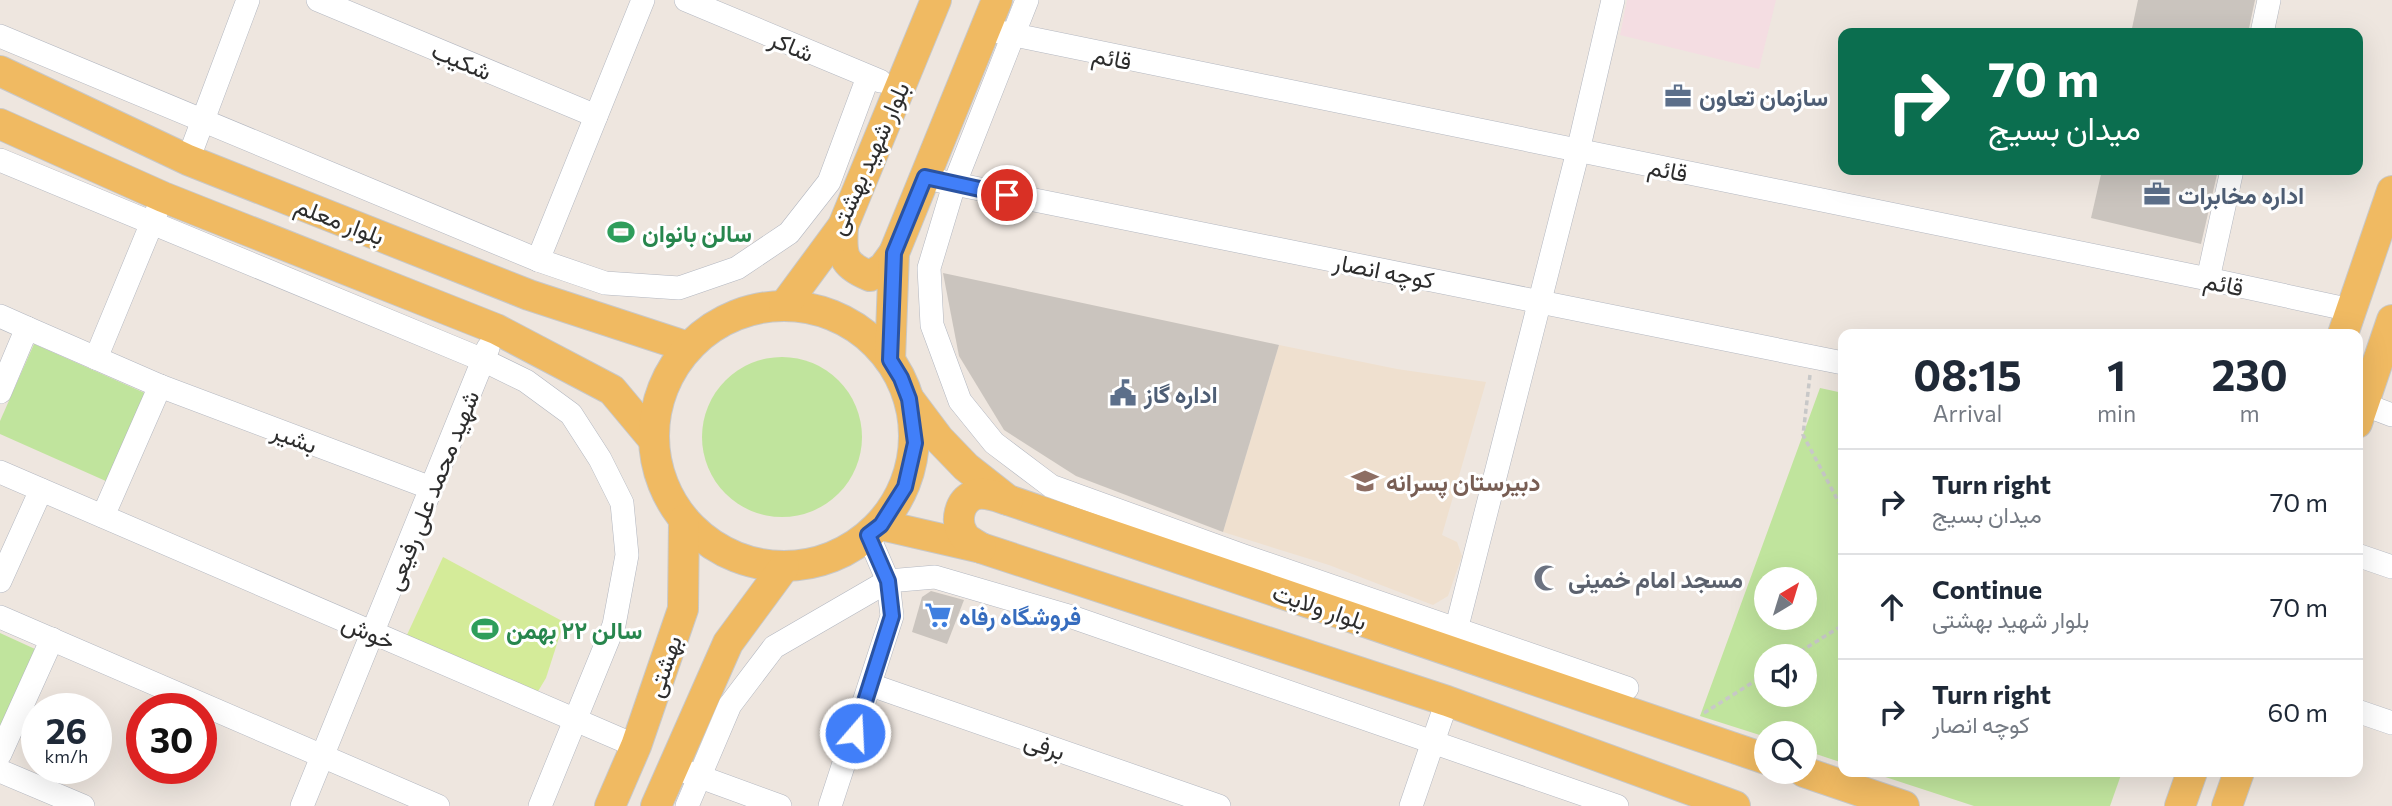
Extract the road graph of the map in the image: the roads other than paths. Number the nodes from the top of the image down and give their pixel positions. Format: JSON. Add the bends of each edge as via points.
{"nodes":[{"id":1,"x":248,"y":0,"type":"edge"},
{"id":2,"x":643,"y":0,"type":"edge"},
{"id":3,"x":686,"y":0,"type":"edge"},
{"id":4,"x":936,"y":0,"type":"edge"},
{"id":5,"x":997,"y":0,"type":"edge"},
{"id":6,"x":1027,"y":0,"type":"edge"},
{"id":7,"x":1613,"y":0,"type":"edge"},
{"id":8,"x":2269,"y":0,"type":"edge"},
{"id":9,"x":324,"y":1,"type":"edge"},
{"id":10,"x":2263,"y":28,"type":"edge"},
{"id":11,"x":998,"y":33,"type":"junction"},
{"id":12,"x":0,"y":36,"type":"edge"},
{"id":13,"x":0,"y":71,"type":"edge"},
{"id":14,"x":868,"y":77,"type":"junction"},
{"id":15,"x":899,"y":90,"type":"junction"},
{"id":16,"x":596,"y":116,"type":"junction"},
{"id":17,"x":203,"y":121,"type":"junction"},
{"id":18,"x":0,"y":124,"type":"edge"},
{"id":19,"x":1578,"y":151,"type":"junction"},
{"id":20,"x":0,"y":160,"type":"edge"},
{"id":21,"x":188,"y":160,"type":"junction"},
{"id":22,"x":2231,"y":175,"type":"edge"},
{"id":23,"x":925,"y":177,"type":"junction"},
{"id":24,"x":954,"y":185,"type":"junction"},
{"id":25,"x":2392,"y":191,"type":"edge"},
{"id":26,"x":163,"y":197,"type":"junction"},
{"id":27,"x":151,"y":225,"type":"junction"},
{"id":28,"x":843,"y":226,"type":"junction"},
{"id":29,"x":894,"y":253,"type":"junction"},
{"id":30,"x":538,"y":260,"type":"junction"},
{"id":31,"x":2208,"y":279,"type":"junction"},
{"id":32,"x":1540,"y":301,"type":"junction"},
{"id":33,"x":784,"y":306,"type":"junction"},
{"id":34,"x":0,"y":316,"type":"edge"},
{"id":35,"x":2392,"y":320,"type":"edge"},
{"id":36,"x":2347,"y":322,"type":"edge"},
{"id":37,"x":27,"y":328,"type":"junction"},
{"id":38,"x":496,"y":329,"type":"junction"},
{"id":39,"x":688,"y":347,"type":"junction"},
{"id":40,"x":96,"y":358,"type":"junction"},
{"id":41,"x":483,"y":360,"type":"junction"},
{"id":42,"x":890,"y":360,"type":"junction"},
{"id":43,"x":1838,"y":362,"type":"edge"},
{"id":44,"x":160,"y":386,"type":"junction"},
{"id":45,"x":0,"y":392,"type":"edge"},
{"id":46,"x":909,"y":399,"type":"junction"},
{"id":47,"x":2363,"y":405,"type":"edge"},
{"id":48,"x":2363,"y":414,"type":"edge"},
{"id":49,"x":2392,"y":415,"type":"edge"},
{"id":50,"x":653,"y":439,"type":"junction"},
{"id":51,"x":0,"y":472,"type":"edge"},
{"id":52,"x":431,"y":488,"type":"junction"},
{"id":53,"x":41,"y":489,"type":"junction"},
{"id":54,"x":1008,"y":500,"type":"junction"},
{"id":55,"x":103,"y":516,"type":"junction"},
{"id":56,"x":684,"y":520,"type":"junction"},
{"id":57,"x":875,"y":530,"type":"junction"},
{"id":58,"x":981,"y":548,"type":"junction"},
{"id":59,"x":2363,"y":557,"type":"edge"},
{"id":60,"x":784,"y":567,"type":"junction"},
{"id":61,"x":2392,"y":567,"type":"edge"},
{"id":62,"x":0,"y":581,"type":"edge"},
{"id":63,"x":888,"y":581,"type":"junction"},
{"id":64,"x":0,"y":617,"type":"edge"},
{"id":65,"x":373,"y":633,"type":"junction"},
{"id":66,"x":52,"y":639,"type":"junction"},
{"id":67,"x":1454,"y":640,"type":"junction"},
{"id":68,"x":871,"y":685,"type":"junction"},
{"id":69,"x":1627,"y":688,"type":"dead end"},
{"id":70,"x":1447,"y":701,"type":"junction"},
{"id":71,"x":2363,"y":713,"type":"edge"},
{"id":72,"x":575,"y":720,"type":"junction"},
{"id":73,"x":2392,"y":723,"type":"edge"},
{"id":74,"x":1434,"y":741,"type":"junction"},
{"id":75,"x":636,"y":746,"type":"junction"},
{"id":76,"x":0,"y":754,"type":"edge"},
{"id":77,"x":1754,"y":754,"type":"edge"},
{"id":78,"x":322,"y":756,"type":"junction"},
{"id":79,"x":0,"y":771,"type":"edge"},
{"id":80,"x":685,"y":772,"type":"junction"},
{"id":81,"x":1817,"y":776,"type":"edge"},
{"id":82,"x":2190,"y":777,"type":"edge"},
{"id":83,"x":2237,"y":777,"type":"edge"},
{"id":84,"x":83,"y":806,"type":"edge"},
{"id":85,"x":302,"y":806,"type":"edge"},
{"id":86,"x":438,"y":806,"type":"edge"},
{"id":87,"x":540,"y":806,"type":"edge"},
{"id":88,"x":610,"y":806,"type":"edge"},
{"id":89,"x":656,"y":806,"type":"edge"},
{"id":90,"x":687,"y":806,"type":"edge"},
{"id":91,"x":780,"y":806,"type":"edge"},
{"id":92,"x":830,"y":806,"type":"edge"},
{"id":93,"x":1219,"y":806,"type":"edge"},
{"id":94,"x":1411,"y":806,"type":"edge"},
{"id":95,"x":1617,"y":806,"type":"edge"},
{"id":96,"x":1735,"y":806,"type":"edge"},
{"id":97,"x":1904,"y":806,"type":"edge"},
{"id":98,"x":2180,"y":806,"type":"edge"},
{"id":99,"x":2227,"y":806,"type":"edge"}],
"edges":[{"from":1,"to":17,"type":"street"},
{"from":2,"to":16,"type":"street"},
{"from":3,"to":14,"type":"street","name":"شاکر"},
{"from":4,"to":15,"type":"main road","name":"بلوار شهید بهشتی"},
{"from":5,"to":11,"type":"main road"},
{"from":6,"to":11,"type":"street"},
{"from":7,"to":19,"type":"street"},
{"from":8,"to":10,"type":"street"},
{"from":9,"to":16,"type":"street","name":"شکیب"},
{"from":11,"to":19,"type":"street","name":"قائم"},
{"from":11,"to":23,"type":"main road"},
{"from":11,"to":24,"type":"street"},
{"from":12,"to":17,"type":"street"},
{"from":13,"to":21,"type":"main road","name":"بلوار معلم"},
{"from":14,"to":15,"type":"street","name":"شاکر"},
{"from":14,"to":30,"type":"street","via":[[829,182],[789,233],[737,268],[679,288],[604,283]]},
{"from":15,"to":28,"type":"main road","name":"بلوار شهید بهشتی"},
{"from":16,"to":30,"type":"street"},
{"from":17,"to":21,"type":"street"},
{"from":17,"to":30,"type":"street"},
{"from":18,"to":26,"type":"main road","name":"بلوار معلم"},
{"from":19,"to":31,"type":"street","name":"قائم"},
{"from":19,"to":32,"type":"street"},
{"from":20,"to":27,"type":"street"},
{"from":21,"to":39,"type":"main road","name":"بلوار معلم","via":[[529,295]]},
{"from":22,"to":31,"type":"street"},
{"from":23,"to":24,"type":"street","name":"کوچه انصار"},
{"from":23,"to":29,"type":"main road"},
{"from":24,"to":32,"type":"street","name":"کوچه انصار"},
{"from":24,"to":67,"type":"street","via":[[929,268],[932,325],[960,401],[994,443],[1051,486]]},
{"from":25,"to":36,"type":"main road"},
{"from":26,"to":27,"type":"street"},
{"from":26,"to":38,"type":"main road","name":"بلوار معلم"},
{"from":27,"to":40,"type":"street"},
{"from":27,"to":41,"type":"street"},
{"from":28,"to":29,"type":"main road","via":[[841,251],[852,269],[870,276]]},
{"from":28,"to":33,"type":"main road","name":"بلوار شهید بهشتی"},
{"from":29,"to":42,"type":"main road"},
{"from":31,"to":36,"type":"street","name":"قائم"},
{"from":32,"to":43,"type":"street","name":"کوچه انصار"},
{"from":32,"to":67,"type":"street"},
{"from":33,"to":39,"type":"main road","via":[[749,310],[716,325]]},
{"from":33,"to":42,"type":"main road","via":[[846,321]]},
{"from":34,"to":37,"type":"street"},
{"from":35,"to":47,"type":"main road"},
{"from":37,"to":40,"type":"street","name":"بشیر"},
{"from":37,"to":45,"type":"street"},
{"from":38,"to":41,"type":"street","name":"شهید محمد علی رفیعی"},
{"from":38,"to":50,"type":"main road","name":"بلوار معلم","via":[[612,390]]},
{"from":39,"to":50,"type":"main road","via":[[662,390]]},
{"from":40,"to":44,"type":"street","name":"بشیر"},
{"from":41,"to":52,"type":"street","name":"شهید محمد علی رفیعی"},
{"from":41,"to":72,"type":"street","via":[[526,381],[572,414],[622,503],[627,555],[614,625]]},
{"from":42,"to":46,"type":"main road"},
{"from":44,"to":52,"type":"street","name":"بشیر"},
{"from":44,"to":55,"type":"street"},
{"from":46,"to":54,"type":"main road","name":"بلوار ولایت","via":[[966,467]]},
{"from":46,"to":57,"type":"main road","via":[[915,443],[905,487]]},
{"from":48,"to":49,"type":"street"},
{"from":50,"to":56,"type":"main road","via":[[668,496]]},
{"from":51,"to":53,"type":"street","name":"خوش"},
{"from":52,"to":65,"type":"street","name":"شهید محمد علی رفیعی"},
{"from":53,"to":55,"type":"street","name":"خوش"},
{"from":53,"to":62,"type":"street"},
{"from":54,"to":58,"type":"main road","via":[[974,495],[961,506],[958,522],[964,537]]},
{"from":54,"to":67,"type":"main road","name":"بلوار ولایت"},
{"from":55,"to":65,"type":"street","name":"خوش"},
{"from":56,"to":60,"type":"main road","via":[[729,555]]},
{"from":56,"to":75,"type":"main road","name":"بهشتی","via":[[683,609]]},
{"from":57,"to":58,"type":"main road","name":"بلوار ولایت"},
{"from":57,"to":60,"type":"main road","via":[[846,552],[816,564]]},
{"from":57,"to":63,"type":"street"},
{"from":58,"to":70,"type":"main road","name":"بلوار ولایت"},
{"from":59,"to":61,"type":"street"},
{"from":60,"to":80,"type":"main road","name":"بهشتی","via":[[728,643]]},
{"from":63,"to":68,"type":"street","via":[[892,616]]},
{"from":63,"to":74,"type":"street","via":[[935,578],[1060,613]]},
{"from":63,"to":80,"type":"street","via":[[774,647]]},
{"from":64,"to":66,"type":"street"},
{"from":65,"to":72,"type":"street","name":"خوش"},
{"from":65,"to":78,"type":"street","name":"شهید محمد علی رفیعی"},
{"from":66,"to":76,"type":"street"},
{"from":66,"to":78,"type":"street"},
{"from":67,"to":69,"type":"street"},
{"from":67,"to":77,"type":"main road","name":"بلوار ولایت"},
{"from":68,"to":92,"type":"street"},
{"from":68,"to":93,"type":"street","name":"برفی"},
{"from":70,"to":74,"type":"street"},
{"from":70,"to":96,"type":"main road","name":"بلوار ولایت"},
{"from":71,"to":73,"type":"street"},
{"from":72,"to":75,"type":"street","name":"خوش"},
{"from":72,"to":87,"type":"street"},
{"from":74,"to":94,"type":"street"},
{"from":74,"to":95,"type":"street"},
{"from":75,"to":88,"type":"main road","name":"بهشتی"},
{"from":78,"to":85,"type":"street","name":"شهید محمد علی رفیعی"},
{"from":78,"to":86,"type":"street"},
{"from":79,"to":84,"type":"street"},
{"from":80,"to":89,"type":"main road","name":"بهشتی"},
{"from":80,"to":90,"type":"street"},
{"from":80,"to":91,"type":"street"},
{"from":81,"to":97,"type":"main road"},
{"from":82,"to":98,"type":"main road"},
{"from":83,"to":99,"type":"main road"}]}
